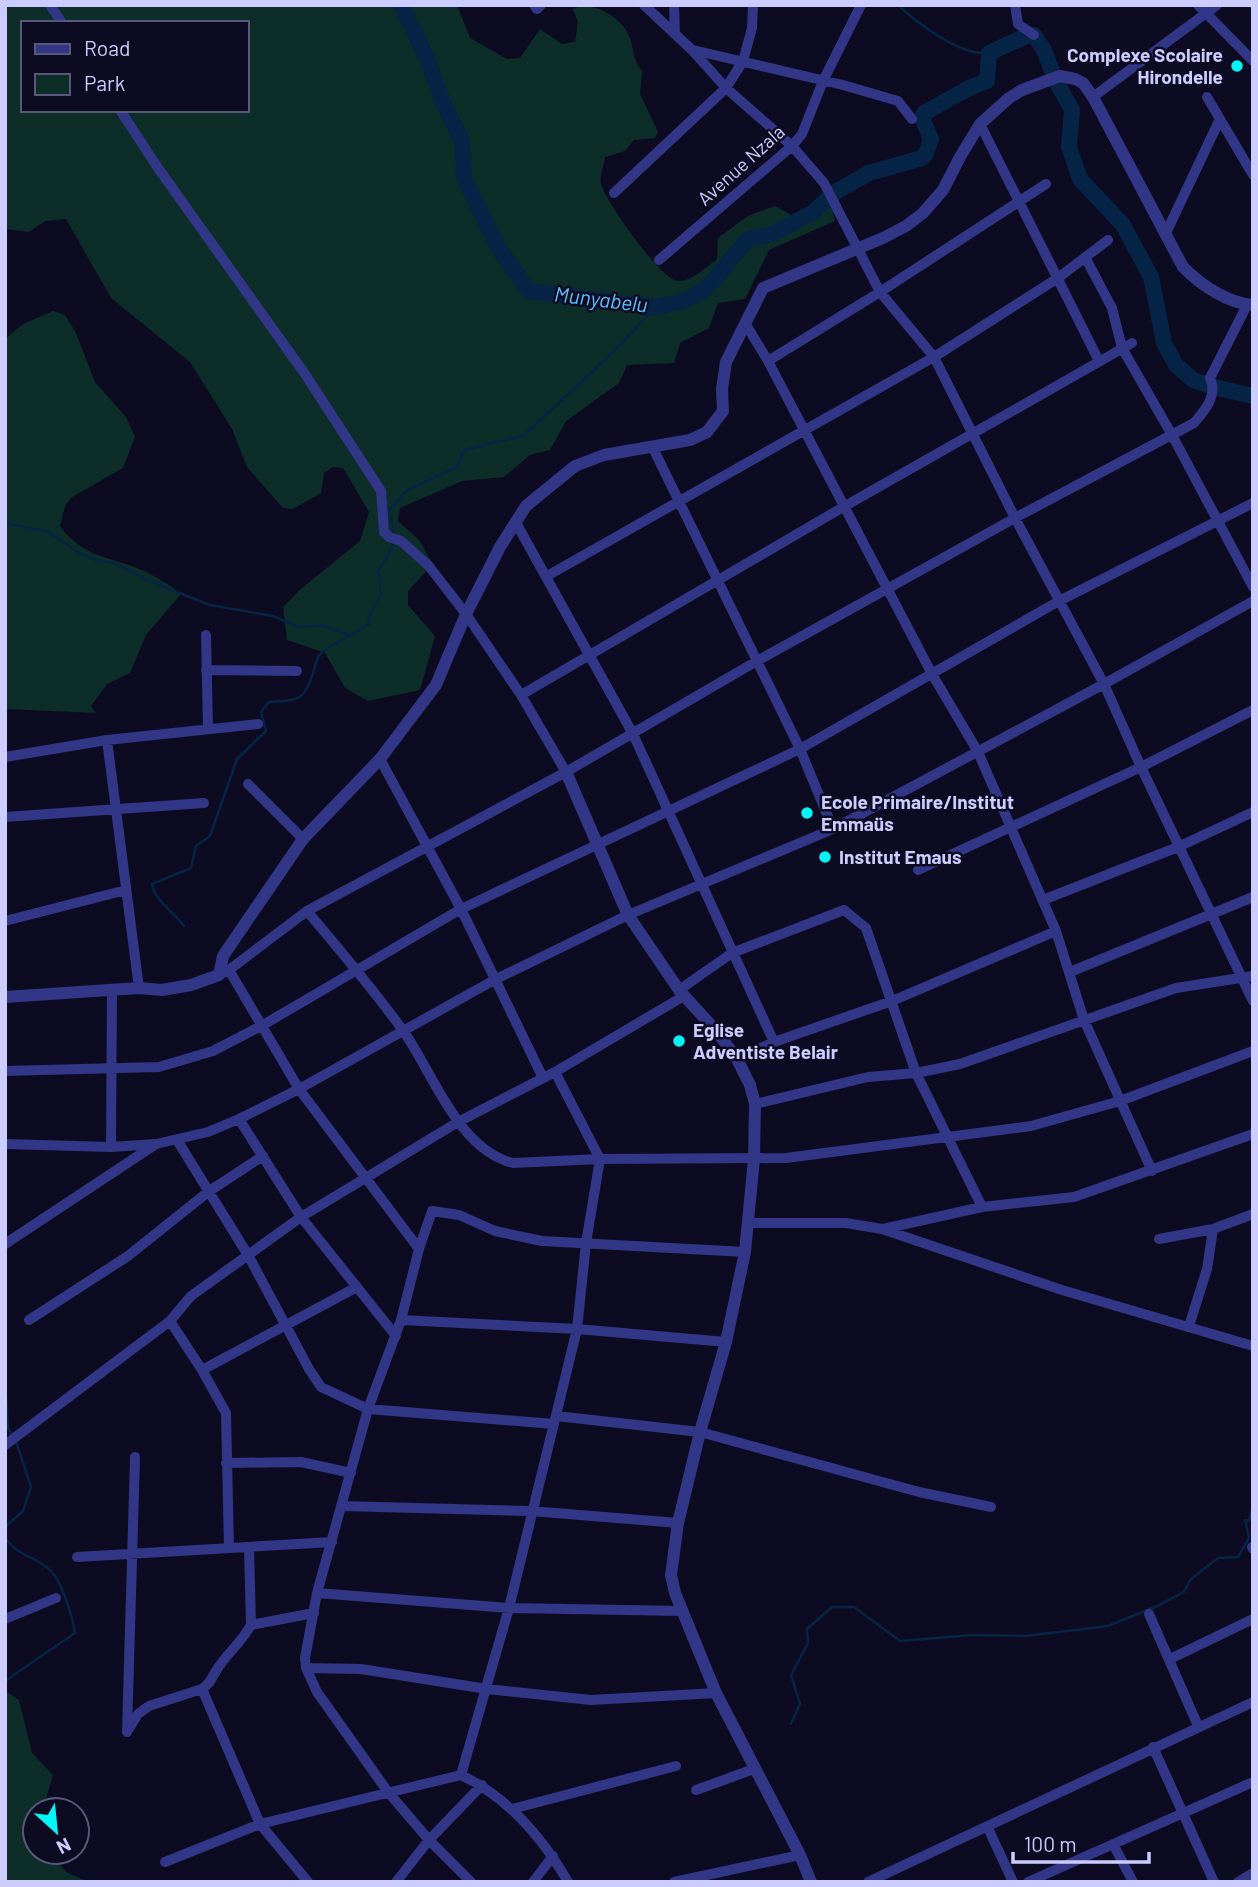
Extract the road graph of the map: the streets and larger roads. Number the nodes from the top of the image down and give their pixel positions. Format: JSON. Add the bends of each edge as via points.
{"nodes":[{"id":1,"x":50,"y":5,"type":"edge"},
{"id":2,"x":534,"y":5,"type":"edge"},
{"id":3,"x":541,"y":5,"type":"edge"},
{"id":4,"x":644,"y":5,"type":"edge"},
{"id":5,"x":674,"y":5,"type":"edge"},
{"id":6,"x":753,"y":5,"type":"edge"},
{"id":7,"x":861,"y":5,"type":"edge"},
{"id":8,"x":1015,"y":5,"type":"edge"},
{"id":9,"x":1198,"y":5,"type":"edge"},
{"id":10,"x":1217,"y":5,"type":"edge"},
{"id":11,"x":1206,"y":15,"type":"junction"},
{"id":12,"x":61,"y":21,"type":"edge"},
{"id":13,"x":675,"y":34,"type":"junction"},
{"id":14,"x":1034,"y":35,"type":"dead end"},
{"id":15,"x":692,"y":50,"type":"junction"},
{"id":16,"x":743,"y":61,"type":"junction"},
{"id":17,"x":1253,"y":61,"type":"edge"},
{"id":18,"x":823,"y":81,"type":"junction"},
{"id":19,"x":726,"y":88,"type":"junction"},
{"id":20,"x":1093,"y":97,"type":"junction"},
{"id":21,"x":1207,"y":97,"type":"dead end"},
{"id":22,"x":121,"y":112,"type":"edge"},
{"id":23,"x":912,"y":119,"type":"dead end"},
{"id":24,"x":1220,"y":119,"type":"junction"},
{"id":25,"x":980,"y":124,"type":"junction"},
{"id":26,"x":792,"y":146,"type":"junction"},
{"id":27,"x":1253,"y":174,"type":"edge"},
{"id":28,"x":1046,"y":184,"type":"dead end"},
{"id":29,"x":614,"y":193,"type":"dead end"},
{"id":30,"x":1018,"y":202,"type":"junction"},
{"id":31,"x":1166,"y":235,"type":"junction"},
{"id":32,"x":1108,"y":240,"type":"dead end"},
{"id":33,"x":859,"y":249,"type":"junction"},
{"id":34,"x":1085,"y":257,"type":"junction"},
{"id":35,"x":659,"y":260,"type":"dead end"},
{"id":36,"x":1058,"y":278,"type":"junction"},
{"id":37,"x":880,"y":292,"type":"junction"},
{"id":38,"x":1250,"y":305,"type":"edge"},
{"id":39,"x":745,"y":323,"type":"junction"},
{"id":40,"x":1127,"y":346,"type":"junction"},
{"id":41,"x":934,"y":357,"type":"junction"},
{"id":42,"x":768,"y":361,"type":"junction"},
{"id":43,"x":1099,"y":361,"type":"junction"},
{"id":44,"x":805,"y":429,"type":"junction"},
{"id":45,"x":972,"y":434,"type":"junction"},
{"id":46,"x":1172,"y":435,"type":"junction"},
{"id":47,"x":652,"y":446,"type":"junction"},
{"id":48,"x":680,"y":502,"type":"junction"},
{"id":49,"x":1253,"y":503,"type":"edge"},
{"id":50,"x":845,"y":506,"type":"junction"},
{"id":51,"x":1015,"y":518,"type":"junction"},
{"id":52,"x":515,"y":521,"type":"junction"},
{"id":53,"x":1218,"y":522,"type":"junction"},
{"id":54,"x":547,"y":576,"type":"junction"},
{"id":55,"x":717,"y":581,"type":"junction"},
{"id":56,"x":1253,"y":587,"type":"edge"},
{"id":57,"x":889,"y":589,"type":"junction"},
{"id":58,"x":1059,"y":601,"type":"junction"},
{"id":59,"x":1253,"y":601,"type":"edge"},
{"id":60,"x":466,"y":614,"type":"junction"},
{"id":61,"x":206,"y":635,"type":"dead end"},
{"id":62,"x":588,"y":656,"type":"junction"},
{"id":63,"x":757,"y":661,"type":"junction"},
{"id":64,"x":206,"y":670,"type":"junction"},
{"id":65,"x":298,"y":671,"type":"dead end"},
{"id":66,"x":932,"y":674,"type":"junction"},
{"id":67,"x":1104,"y":684,"type":"junction"},
{"id":68,"x":521,"y":695,"type":"junction"},
{"id":69,"x":1253,"y":710,"type":"edge"},
{"id":70,"x":258,"y":724,"type":"dead end"},
{"id":71,"x":208,"y":729,"type":"junction"},
{"id":72,"x":633,"y":734,"type":"junction"},
{"id":73,"x":107,"y":740,"type":"junction"},
{"id":74,"x":800,"y":749,"type":"junction"},
{"id":75,"x":978,"y":752,"type":"junction"},
{"id":76,"x":5,"y":757,"type":"edge"},
{"id":77,"x":380,"y":759,"type":"junction"},
{"id":78,"x":1141,"y":767,"type":"junction"},
{"id":79,"x":566,"y":772,"type":"junction"},
{"id":80,"x":248,"y":784,"type":"dead end"},
{"id":81,"x":204,"y":803,"type":"dead end"},
{"id":82,"x":116,"y":809,"type":"junction"},
{"id":83,"x":669,"y":811,"type":"junction"},
{"id":84,"x":1253,"y":812,"type":"edge"},
{"id":85,"x":5,"y":817,"type":"edge"},
{"id":86,"x":1012,"y":826,"type":"junction"},
{"id":87,"x":833,"y":829,"type":"junction"},
{"id":88,"x":303,"y":839,"type":"junction"},
{"id":89,"x":596,"y":844,"type":"junction"},
{"id":90,"x":427,"y":845,"type":"junction"},
{"id":91,"x":1178,"y":847,"type":"junction"},
{"id":92,"x":918,"y":870,"type":"dead end"},
{"id":93,"x":703,"y":884,"type":"junction"},
{"id":94,"x":126,"y":890,"type":"junction"},
{"id":95,"x":1253,"y":897,"type":"edge"},
{"id":96,"x":1042,"y":900,"type":"junction"},
{"id":97,"x":461,"y":909,"type":"junction"},
{"id":98,"x":307,"y":911,"type":"junction"},
{"id":99,"x":1210,"y":914,"type":"junction"},
{"id":100,"x":628,"y":915,"type":"junction"},
{"id":101,"x":5,"y":921,"type":"edge"},
{"id":102,"x":1056,"y":931,"type":"junction"},
{"id":103,"x":732,"y":953,"type":"junction"},
{"id":104,"x":357,"y":969,"type":"junction"},
{"id":105,"x":224,"y":972,"type":"junction"},
{"id":106,"x":1070,"y":972,"type":"junction"},
{"id":107,"x":1253,"y":976,"type":"edge"},
{"id":108,"x":1241,"y":978,"type":"junction"},
{"id":109,"x":496,"y":979,"type":"junction"},
{"id":110,"x":139,"y":988,"type":"junction"},
{"id":111,"x":112,"y":989,"type":"junction"},
{"id":112,"x":681,"y":993,"type":"junction"},
{"id":113,"x":5,"y":997,"type":"edge"},
{"id":114,"x":892,"y":1001,"type":"junction"},
{"id":115,"x":1253,"y":1001,"type":"edge"},
{"id":116,"x":1084,"y":1020,"type":"junction"},
{"id":117,"x":263,"y":1025,"type":"junction"},
{"id":118,"x":404,"y":1031,"type":"junction"},
{"id":119,"x":774,"y":1042,"type":"junction"},
{"id":120,"x":1253,"y":1051,"type":"edge"},
{"id":121,"x":737,"y":1059,"type":"junction"},
{"id":122,"x":112,"y":1070,"type":"junction"},
{"id":123,"x":5,"y":1071,"type":"edge"},
{"id":124,"x":555,"y":1072,"type":"junction"},
{"id":125,"x":916,"y":1073,"type":"junction"},
{"id":126,"x":543,"y":1078,"type":"junction"},
{"id":127,"x":299,"y":1089,"type":"junction"},
{"id":128,"x":1119,"y":1101,"type":"junction"},
{"id":129,"x":755,"y":1104,"type":"junction"},
{"id":130,"x":239,"y":1119,"type":"junction"},
{"id":131,"x":458,"y":1122,"type":"junction"},
{"id":132,"x":1253,"y":1134,"type":"edge"},
{"id":133,"x":948,"y":1138,"type":"junction"},
{"id":134,"x":177,"y":1140,"type":"junction"},
{"id":135,"x":5,"y":1144,"type":"edge"},
{"id":136,"x":156,"y":1144,"type":"junction"},
{"id":137,"x":111,"y":1147,"type":"junction"},
{"id":138,"x":263,"y":1156,"type":"junction"},
{"id":139,"x":600,"y":1159,"type":"junction"},
{"id":140,"x":754,"y":1159,"type":"junction"},
{"id":141,"x":1153,"y":1171,"type":"junction"},
{"id":142,"x":365,"y":1178,"type":"junction"},
{"id":143,"x":208,"y":1192,"type":"junction"},
{"id":144,"x":982,"y":1207,"type":"junction"},
{"id":145,"x":1253,"y":1214,"type":"edge"},
{"id":146,"x":301,"y":1217,"type":"junction"},
{"id":147,"x":748,"y":1223,"type":"junction"},
{"id":148,"x":882,"y":1229,"type":"junction"},
{"id":149,"x":1213,"y":1229,"type":"junction"},
{"id":150,"x":1159,"y":1240,"type":"dead end"},
{"id":151,"x":586,"y":1243,"type":"junction"},
{"id":152,"x":5,"y":1244,"type":"edge"},
{"id":153,"x":419,"y":1250,"type":"junction"},
{"id":154,"x":745,"y":1252,"type":"junction"},
{"id":155,"x":248,"y":1255,"type":"junction"},
{"id":156,"x":357,"y":1287,"type":"junction"},
{"id":157,"x":29,"y":1320,"type":"dead end"},
{"id":158,"x":401,"y":1320,"type":"junction"},
{"id":159,"x":170,"y":1321,"type":"junction"},
{"id":160,"x":286,"y":1325,"type":"junction"},
{"id":161,"x":1189,"y":1326,"type":"junction"},
{"id":162,"x":577,"y":1329,"type":"junction"},
{"id":163,"x":396,"y":1336,"type":"junction"},
{"id":164,"x":726,"y":1342,"type":"junction"},
{"id":165,"x":1253,"y":1346,"type":"edge"},
{"id":166,"x":202,"y":1370,"type":"junction"},
{"id":167,"x":368,"y":1409,"type":"junction"},
{"id":168,"x":555,"y":1420,"type":"junction"},
{"id":169,"x":700,"y":1432,"type":"junction"},
{"id":170,"x":5,"y":1445,"type":"edge"},
{"id":171,"x":135,"y":1457,"type":"dead end"},
{"id":172,"x":226,"y":1463,"type":"junction"},
{"id":173,"x":351,"y":1473,"type":"junction"},
{"id":174,"x":341,"y":1506,"type":"junction"},
{"id":175,"x":991,"y":1507,"type":"dead end"},
{"id":176,"x":531,"y":1511,"type":"junction"},
{"id":177,"x":678,"y":1523,"type":"junction"},
{"id":178,"x":332,"y":1542,"type":"junction"},
{"id":179,"x":249,"y":1547,"type":"junction"},
{"id":180,"x":229,"y":1548,"type":"junction"},
{"id":181,"x":133,"y":1554,"type":"junction"},
{"id":182,"x":77,"y":1557,"type":"dead end"},
{"id":183,"x":317,"y":1593,"type":"junction"},
{"id":184,"x":56,"y":1598,"type":"dead end"},
{"id":185,"x":509,"y":1608,"type":"junction"},
{"id":186,"x":683,"y":1611,"type":"junction"},
{"id":187,"x":314,"y":1613,"type":"junction"},
{"id":188,"x":1149,"y":1614,"type":"dead end"},
{"id":189,"x":5,"y":1619,"type":"edge"},
{"id":190,"x":1253,"y":1619,"type":"edge"},
{"id":191,"x":251,"y":1625,"type":"junction"},
{"id":192,"x":1170,"y":1659,"type":"junction"},
{"id":193,"x":306,"y":1668,"type":"junction"},
{"id":194,"x":202,"y":1689,"type":"junction"},
{"id":195,"x":487,"y":1689,"type":"junction"},
{"id":196,"x":716,"y":1693,"type":"junction"},
{"id":197,"x":1253,"y":1702,"type":"edge"},
{"id":198,"x":1198,"y":1726,"type":"junction"},
{"id":199,"x":1153,"y":1747,"type":"junction"},
{"id":200,"x":676,"y":1766,"type":"dead end"},
{"id":201,"x":754,"y":1769,"type":"junction"},
{"id":202,"x":461,"y":1775,"type":"junction"},
{"id":203,"x":1253,"y":1782,"type":"edge"},
{"id":204,"x":482,"y":1785,"type":"junction"},
{"id":205,"x":696,"y":1790,"type":"dead end"},
{"id":206,"x":388,"y":1792,"type":"junction"},
{"id":207,"x":512,"y":1809,"type":"junction"},
{"id":208,"x":1181,"y":1812,"type":"junction"},
{"id":209,"x":260,"y":1824,"type":"junction"},
{"id":210,"x":987,"y":1826,"type":"junction"},
{"id":211,"x":429,"y":1840,"type":"junction"},
{"id":212,"x":1113,"y":1844,"type":"junction"},
{"id":213,"x":800,"y":1855,"type":"junction"},
{"id":214,"x":553,"y":1856,"type":"junction"},
{"id":215,"x":165,"y":1862,"type":"dead end"},
{"id":216,"x":1253,"y":1873,"type":"edge"},
{"id":217,"x":308,"y":1882,"type":"edge"},
{"id":218,"x":396,"y":1882,"type":"edge"},
{"id":219,"x":471,"y":1882,"type":"edge"},
{"id":220,"x":533,"y":1882,"type":"edge"},
{"id":221,"x":568,"y":1882,"type":"edge"},
{"id":222,"x":674,"y":1882,"type":"edge"},
{"id":223,"x":811,"y":1882,"type":"edge"},
{"id":224,"x":867,"y":1882,"type":"edge"},
{"id":225,"x":1013,"y":1882,"type":"edge"},
{"id":226,"x":1028,"y":1882,"type":"edge"},
{"id":227,"x":1133,"y":1882,"type":"edge"},
{"id":228,"x":1214,"y":1882,"type":"edge"},
{"id":229,"x":1238,"y":1882,"type":"edge"}],
"edges":[{"from":1,"to":12,"type":"street"},
{"from":2,"to":3,"type":"street","via":[[537,9]]},
{"from":4,"to":13,"type":"street"},
{"from":5,"to":13,"type":"street"},
{"from":6,"to":16,"type":"street"},
{"from":7,"to":18,"type":"street","name":"Avenue Nzala"},
{"from":8,"to":14,"type":"street","via":[[1018,23]]},
{"from":9,"to":11,"type":"street"},
{"from":10,"to":11,"type":"street"},
{"from":11,"to":17,"type":"street"},
{"from":11,"to":20,"type":"street"},
{"from":13,"to":15,"type":"street"},
{"from":15,"to":16,"type":"street"},
{"from":15,"to":19,"type":"street"},
{"from":16,"to":18,"type":"street"},
{"from":16,"to":19,"type":"street"},
{"from":18,"to":23,"type":"street","via":[[898,101]]},
{"from":18,"to":26,"type":"street","name":"Avenue Nzala","via":[[802,134]]},
{"from":19,"to":26,"type":"street"},
{"from":19,"to":29,"type":"street"},
{"from":20,"to":25,"type":"street","via":[[1074,79],[1047,79],[1009,98]]},
{"from":20,"to":31,"type":"street"},
{"from":21,"to":24,"type":"street"},
{"from":22,"to":60,"type":"street","via":[[305,373],[381,491],[384,532],[428,565]]},
{"from":24,"to":27,"type":"street"},
{"from":24,"to":31,"type":"street"},
{"from":25,"to":30,"type":"street"},
{"from":25,"to":33,"type":"street","via":[[943,190],[923,213]]},
{"from":26,"to":33,"type":"street","via":[[832,196]]},
{"from":26,"to":35,"type":"street","name":"Avenue Nzala"},
{"from":28,"to":30,"type":"street"},
{"from":30,"to":36,"type":"street"},
{"from":30,"to":37,"type":"street"},
{"from":31,"to":38,"type":"street","via":[[1183,267],[1197,281]]},
{"from":32,"to":34,"type":"street"},
{"from":33,"to":37,"type":"street"},
{"from":33,"to":39,"type":"street","via":[[764,289]]},
{"from":34,"to":36,"type":"street"},
{"from":34,"to":40,"type":"street"},
{"from":36,"to":41,"type":"street"},
{"from":36,"to":43,"type":"street"},
{"from":37,"to":41,"type":"street"},
{"from":37,"to":42,"type":"street"},
{"from":38,"to":46,"type":"street","via":[[1210,378],[1214,387],[1208,407],[1194,423]]},
{"from":39,"to":42,"type":"street"},
{"from":39,"to":47,"type":"street","via":[[726,362],[723,411],[707,432],[690,440]]},
{"from":40,"to":43,"type":"street"},
{"from":40,"to":46,"type":"street"},
{"from":41,"to":44,"type":"street"},
{"from":41,"to":45,"type":"street"},
{"from":42,"to":44,"type":"street"},
{"from":43,"to":45,"type":"street"},
{"from":44,"to":48,"type":"street"},
{"from":44,"to":50,"type":"street"},
{"from":45,"to":50,"type":"street"},
{"from":45,"to":51,"type":"street"},
{"from":46,"to":51,"type":"street"},
{"from":46,"to":53,"type":"street"},
{"from":47,"to":48,"type":"street"},
{"from":47,"to":52,"type":"street","via":[[575,466],[526,506]]},
{"from":48,"to":54,"type":"street"},
{"from":48,"to":55,"type":"street"},
{"from":49,"to":53,"type":"street"},
{"from":50,"to":55,"type":"street"},
{"from":50,"to":57,"type":"street"},
{"from":51,"to":57,"type":"street"},
{"from":51,"to":58,"type":"street"},
{"from":52,"to":54,"type":"street"},
{"from":52,"to":60,"type":"street"},
{"from":53,"to":56,"type":"street"},
{"from":53,"to":58,"type":"street"},
{"from":54,"to":62,"type":"street"},
{"from":55,"to":62,"type":"street"},
{"from":55,"to":63,"type":"street"},
{"from":57,"to":63,"type":"street"},
{"from":57,"to":66,"type":"street"},
{"from":58,"to":66,"type":"street"},
{"from":58,"to":67,"type":"street"},
{"from":59,"to":67,"type":"street"},
{"from":60,"to":68,"type":"street"},
{"from":60,"to":77,"type":"street","via":[[436,685]]},
{"from":61,"to":64,"type":"street"},
{"from":62,"to":68,"type":"street"},
{"from":62,"to":72,"type":"street"},
{"from":63,"to":72,"type":"street"},
{"from":63,"to":74,"type":"street"},
{"from":64,"to":65,"type":"street"},
{"from":64,"to":71,"type":"street"},
{"from":66,"to":74,"type":"street"},
{"from":66,"to":75,"type":"street"},
{"from":67,"to":75,"type":"street"},
{"from":67,"to":78,"type":"street"},
{"from":68,"to":79,"type":"street"},
{"from":69,"to":78,"type":"street"},
{"from":70,"to":71,"type":"street"},
{"from":71,"to":73,"type":"street"},
{"from":72,"to":79,"type":"street"},
{"from":72,"to":83,"type":"street"},
{"from":73,"to":76,"type":"street"},
{"from":73,"to":82,"type":"street"},
{"from":74,"to":83,"type":"street"},
{"from":74,"to":87,"type":"street"},
{"from":75,"to":86,"type":"street"},
{"from":75,"to":87,"type":"street"},
{"from":77,"to":88,"type":"street"},
{"from":77,"to":90,"type":"street"},
{"from":78,"to":86,"type":"street"},
{"from":78,"to":91,"type":"street"},
{"from":79,"to":89,"type":"street"},
{"from":79,"to":90,"type":"street"},
{"from":80,"to":88,"type":"street"},
{"from":81,"to":82,"type":"street"},
{"from":82,"to":85,"type":"street"},
{"from":82,"to":94,"type":"street"},
{"from":83,"to":89,"type":"street"},
{"from":83,"to":93,"type":"street"},
{"from":84,"to":91,"type":"street"},
{"from":86,"to":92,"type":"street"},
{"from":86,"to":96,"type":"street"},
{"from":87,"to":93,"type":"street"},
{"from":88,"to":105,"type":"street","via":[[223,956]]},
{"from":89,"to":97,"type":"street"},
{"from":89,"to":100,"type":"street"},
{"from":90,"to":97,"type":"street"},
{"from":90,"to":98,"type":"street"},
{"from":91,"to":96,"type":"street"},
{"from":91,"to":99,"type":"street"},
{"from":93,"to":100,"type":"street"},
{"from":93,"to":103,"type":"street"},
{"from":94,"to":101,"type":"street"},
{"from":94,"to":110,"type":"street"},
{"from":95,"to":99,"type":"street"},
{"from":96,"to":102,"type":"street"},
{"from":97,"to":104,"type":"street"},
{"from":97,"to":109,"type":"street"},
{"from":98,"to":104,"type":"street"},
{"from":98,"to":105,"type":"street"},
{"from":99,"to":106,"type":"street"},
{"from":99,"to":108,"type":"street"},
{"from":100,"to":109,"type":"street"},
{"from":100,"to":112,"type":"street"},
{"from":102,"to":106,"type":"street"},
{"from":102,"to":114,"type":"street"},
{"from":103,"to":112,"type":"street"},
{"from":103,"to":114,"type":"street","via":[[844,910],[866,928]]},
{"from":103,"to":119,"type":"street"},
{"from":104,"to":117,"type":"street"},
{"from":104,"to":118,"type":"street"},
{"from":105,"to":110,"type":"street","via":[[191,985]]},
{"from":105,"to":117,"type":"street"},
{"from":106,"to":116,"type":"street"},
{"from":107,"to":108,"type":"street"},
{"from":108,"to":115,"type":"street"},
{"from":108,"to":116,"type":"street","via":[[1176,988]]},
{"from":109,"to":118,"type":"street"},
{"from":109,"to":126,"type":"street"},
{"from":110,"to":111,"type":"street"},
{"from":111,"to":113,"type":"street"},
{"from":111,"to":122,"type":"street"},
{"from":112,"to":121,"type":"street"},
{"from":112,"to":124,"type":"street"},
{"from":114,"to":119,"type":"street"},
{"from":114,"to":125,"type":"street"},
{"from":116,"to":125,"type":"street","via":[[960,1064]]},
{"from":116,"to":128,"type":"street"},
{"from":117,"to":122,"type":"street","via":[[213,1052],[159,1067]]},
{"from":117,"to":127,"type":"street"},
{"from":118,"to":127,"type":"street"},
{"from":118,"to":131,"type":"street"},
{"from":119,"to":121,"type":"street"},
{"from":120,"to":128,"type":"street"},
{"from":121,"to":129,"type":"street"},
{"from":122,"to":123,"type":"street"},
{"from":122,"to":137,"type":"street"},
{"from":124,"to":126,"type":"street"},
{"from":124,"to":139,"type":"street"},
{"from":125,"to":129,"type":"street","via":[[868,1077]]},
{"from":125,"to":133,"type":"street"},
{"from":126,"to":131,"type":"street"},
{"from":127,"to":130,"type":"street"},
{"from":127,"to":142,"type":"street"},
{"from":128,"to":133,"type":"street","via":[[1031,1126]]},
{"from":128,"to":141,"type":"street"},
{"from":129,"to":140,"type":"street"},
{"from":130,"to":134,"type":"street"},
{"from":130,"to":138,"type":"street"},
{"from":131,"to":139,"type":"street","via":[[488,1152],[513,1163]]},
{"from":131,"to":142,"type":"street"},
{"from":132,"to":141,"type":"street"},
{"from":133,"to":140,"type":"street"},
{"from":133,"to":144,"type":"street"},
{"from":134,"to":136,"type":"street"},
{"from":134,"to":143,"type":"street"},
{"from":135,"to":137,"type":"street"},
{"from":136,"to":137,"type":"street"},
{"from":136,"to":152,"type":"street"},
{"from":138,"to":143,"type":"street"},
{"from":138,"to":146,"type":"street"},
{"from":139,"to":140,"type":"street"},
{"from":139,"to":151,"type":"street"},
{"from":140,"to":147,"type":"street"},
{"from":141,"to":144,"type":"street","via":[[1074,1197]]},
{"from":142,"to":146,"type":"street"},
{"from":142,"to":153,"type":"street"},
{"from":143,"to":155,"type":"street"},
{"from":143,"to":157,"type":"street","via":[[128,1256]]},
{"from":144,"to":148,"type":"street"},
{"from":145,"to":149,"type":"street"},
{"from":146,"to":155,"type":"street"},
{"from":146,"to":156,"type":"street"},
{"from":147,"to":148,"type":"street","via":[[846,1223]]},
{"from":147,"to":154,"type":"street"},
{"from":148,"to":161,"type":"street","via":[[1062,1290]]},
{"from":149,"to":150,"type":"street"},
{"from":149,"to":161,"type":"street","via":[[1207,1269]]},
{"from":151,"to":153,"type":"street","via":[[542,1241],[432,1211]]},
{"from":151,"to":154,"type":"street"},
{"from":151,"to":162,"type":"street"},
{"from":153,"to":158,"type":"street"},
{"from":154,"to":164,"type":"street"},
{"from":155,"to":159,"type":"street","via":[[191,1296]]},
{"from":155,"to":160,"type":"street"},
{"from":156,"to":160,"type":"street"},
{"from":156,"to":163,"type":"street"},
{"from":158,"to":162,"type":"street"},
{"from":158,"to":163,"type":"street"},
{"from":159,"to":166,"type":"street"},
{"from":159,"to":170,"type":"street"},
{"from":160,"to":166,"type":"street"},
{"from":160,"to":167,"type":"street","via":[[321,1387]]},
{"from":161,"to":165,"type":"street"},
{"from":162,"to":164,"type":"street"},
{"from":162,"to":168,"type":"street"},
{"from":163,"to":167,"type":"street"},
{"from":164,"to":169,"type":"street"},
{"from":166,"to":172,"type":"street","via":[[226,1413]]},
{"from":167,"to":168,"type":"street"},
{"from":167,"to":173,"type":"street"},
{"from":168,"to":169,"type":"street"},
{"from":168,"to":176,"type":"street"},
{"from":169,"to":175,"type":"street"},
{"from":169,"to":177,"type":"street"},
{"from":171,"to":181,"type":"street"},
{"from":172,"to":173,"type":"street","via":[[301,1462]]},
{"from":172,"to":180,"type":"street"},
{"from":173,"to":174,"type":"street"},
{"from":174,"to":176,"type":"street"},
{"from":174,"to":178,"type":"street"},
{"from":176,"to":177,"type":"street"},
{"from":176,"to":185,"type":"street"},
{"from":177,"to":186,"type":"street","via":[[671,1575]]},
{"from":178,"to":179,"type":"street"},
{"from":178,"to":183,"type":"street"},
{"from":179,"to":180,"type":"street"},
{"from":179,"to":191,"type":"street"},
{"from":180,"to":181,"type":"street"},
{"from":181,"to":182,"type":"street"},
{"from":181,"to":194,"type":"street","via":[[127,1732],[149,1706]]},
{"from":183,"to":185,"type":"street"},
{"from":183,"to":187,"type":"street"},
{"from":184,"to":189,"type":"street"},
{"from":185,"to":186,"type":"street"},
{"from":185,"to":195,"type":"street"},
{"from":186,"to":196,"type":"street"},
{"from":187,"to":191,"type":"street"},
{"from":187,"to":193,"type":"street"},
{"from":188,"to":192,"type":"street"},
{"from":190,"to":192,"type":"street"},
{"from":191,"to":194,"type":"street"},
{"from":192,"to":198,"type":"street"},
{"from":193,"to":195,"type":"street","via":[[361,1669]]},
{"from":193,"to":206,"type":"street","via":[[317,1692]]},
{"from":194,"to":209,"type":"street"},
{"from":195,"to":196,"type":"street","via":[[591,1700]]},
{"from":195,"to":202,"type":"street"},
{"from":196,"to":201,"type":"street"},
{"from":197,"to":198,"type":"street"},
{"from":198,"to":199,"type":"street"},
{"from":199,"to":208,"type":"street"},
{"from":199,"to":210,"type":"street"},
{"from":200,"to":207,"type":"street"},
{"from":201,"to":205,"type":"street"},
{"from":201,"to":213,"type":"street"},
{"from":202,"to":204,"type":"street"},
{"from":202,"to":206,"type":"street"},
{"from":203,"to":208,"type":"street"},
{"from":204,"to":207,"type":"street"},
{"from":204,"to":211,"type":"street"},
{"from":206,"to":209,"type":"street"},
{"from":206,"to":211,"type":"street"},
{"from":207,"to":214,"type":"street"},
{"from":208,"to":212,"type":"street"},
{"from":208,"to":228,"type":"street"},
{"from":209,"to":215,"type":"street"},
{"from":209,"to":217,"type":"street"},
{"from":210,"to":224,"type":"street"},
{"from":210,"to":225,"type":"street"},
{"from":211,"to":218,"type":"street"},
{"from":211,"to":219,"type":"street"},
{"from":212,"to":226,"type":"street"},
{"from":212,"to":227,"type":"street"},
{"from":213,"to":222,"type":"street"},
{"from":213,"to":223,"type":"street"},
{"from":214,"to":220,"type":"street"},
{"from":214,"to":221,"type":"street"},
{"from":216,"to":229,"type":"street"}]}
